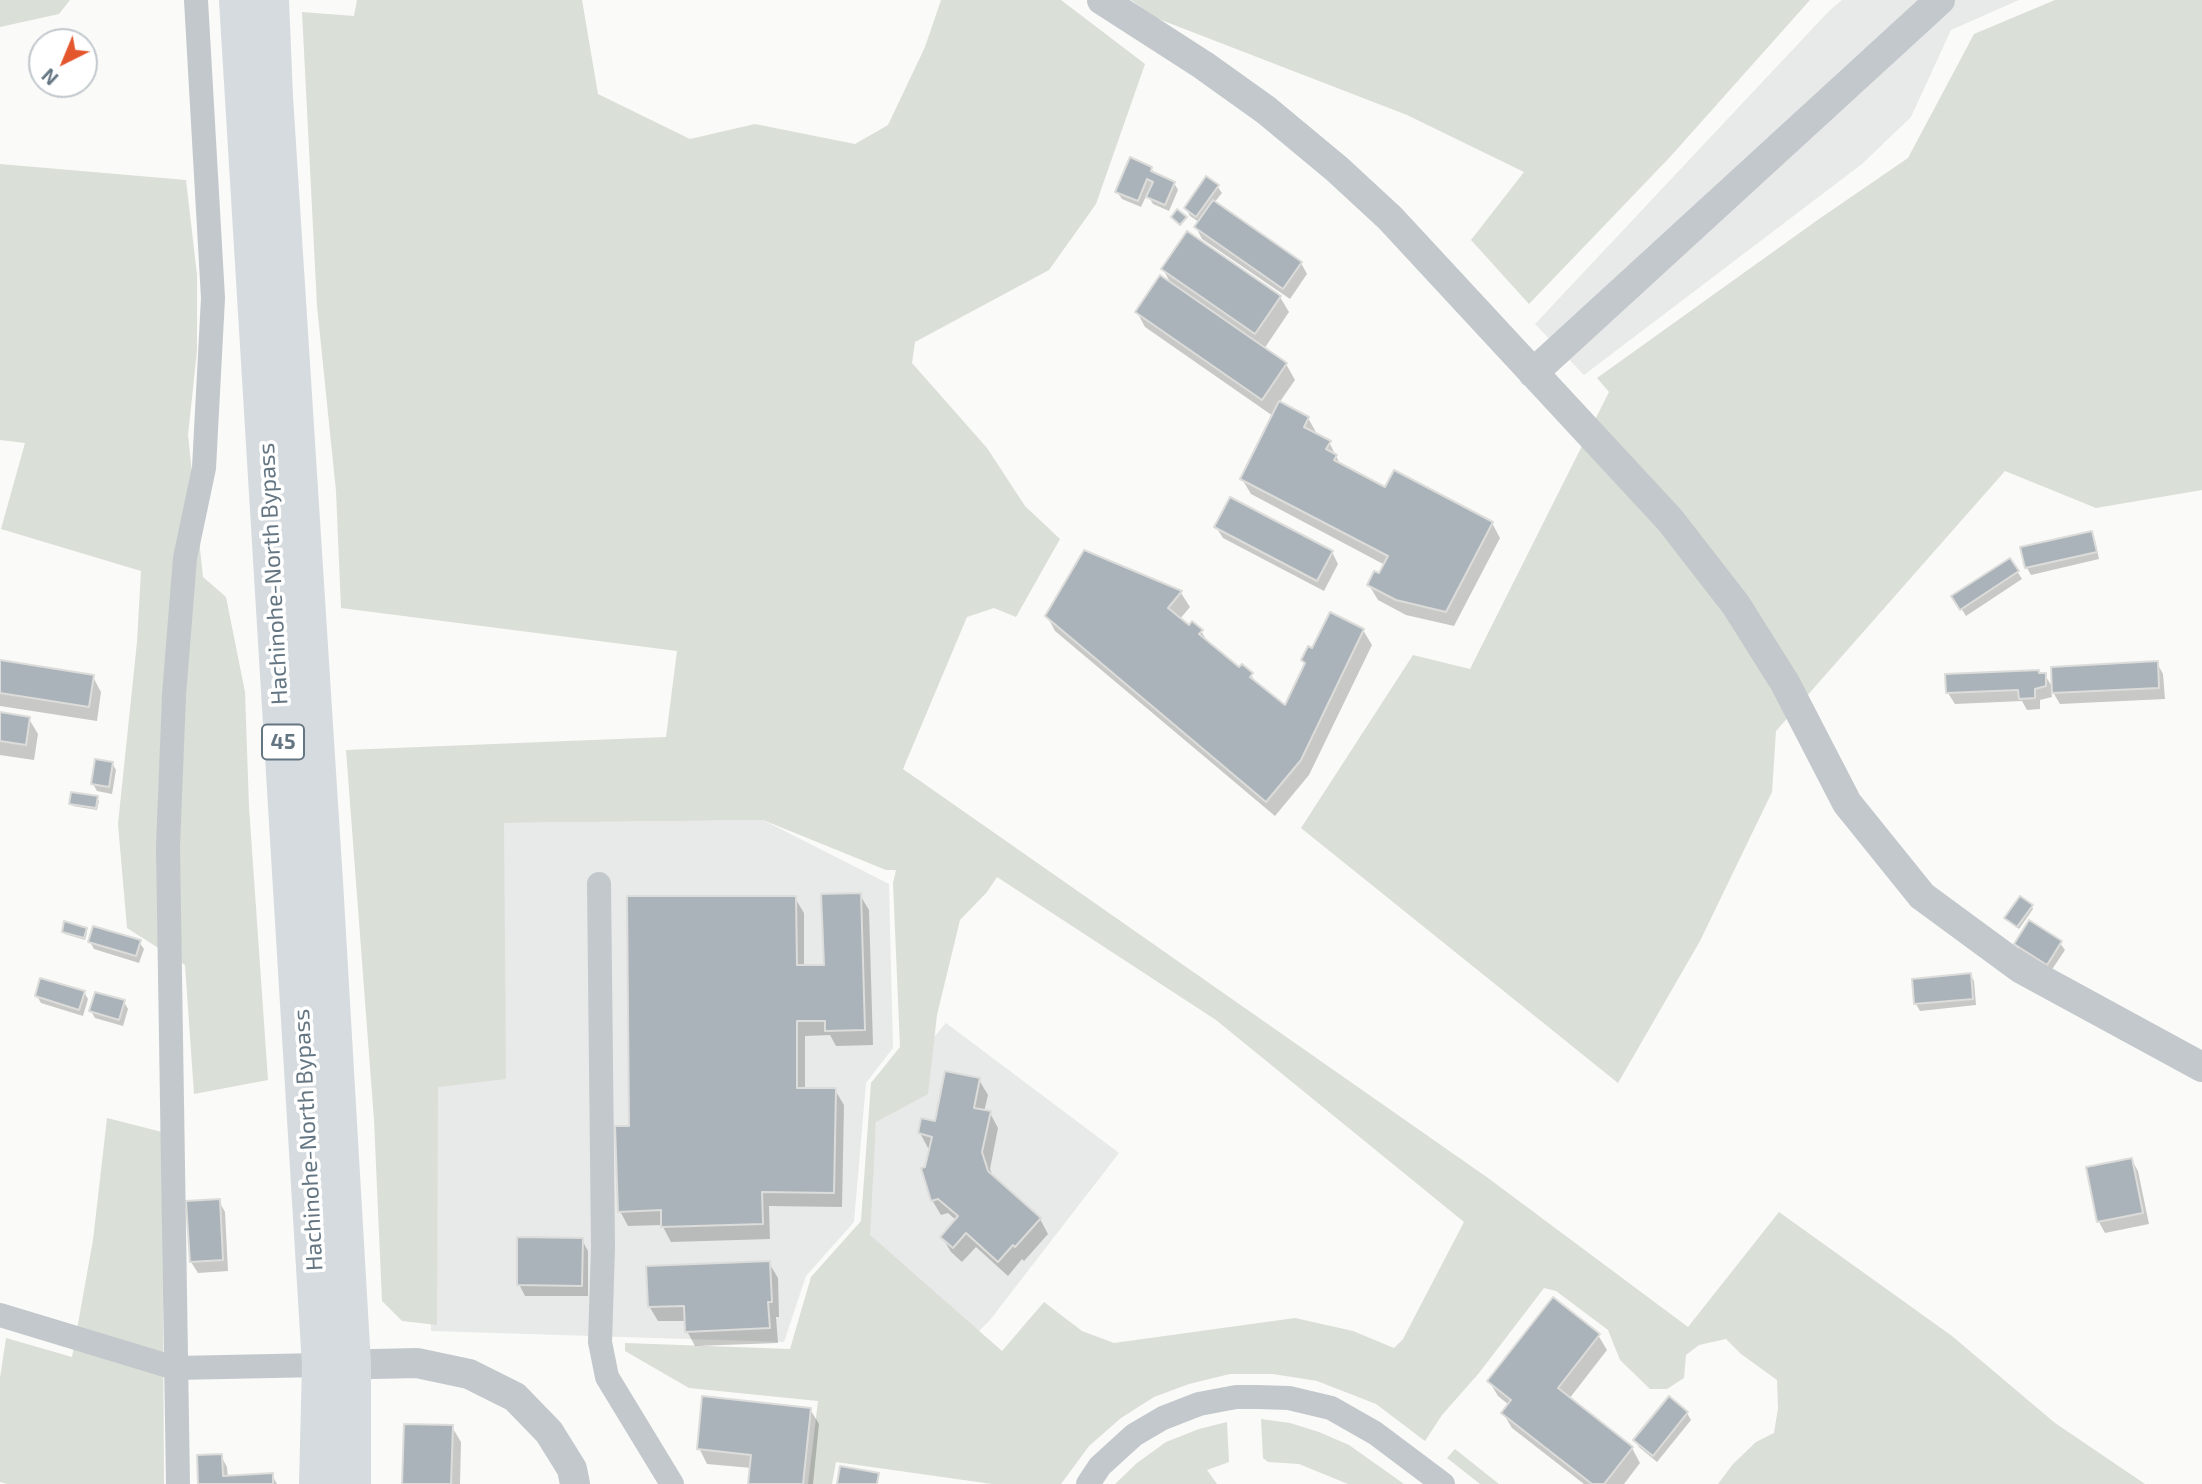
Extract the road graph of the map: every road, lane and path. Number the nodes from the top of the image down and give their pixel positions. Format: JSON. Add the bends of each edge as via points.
{"nodes":[{"id":1,"x":196,"y":0,"type":"edge"},
{"id":2,"x":238,"y":0,"type":"edge"},
{"id":3,"x":270,"y":0,"type":"edge"},
{"id":4,"x":1102,"y":0,"type":"edge"},
{"id":5,"x":1940,"y":0,"type":"edge"},
{"id":6,"x":1534,"y":373,"type":"junction"},
{"id":7,"x":599,"y":884,"type":"dead end"},
{"id":8,"x":2202,"y":1067,"type":"edge"},
{"id":9,"x":0,"y":1315,"type":"edge"},
{"id":10,"x":336,"y":1365,"type":"junction"},
{"id":11,"x":175,"y":1368,"type":"junction"},
{"id":12,"x":178,"y":1484,"type":"edge"},
{"id":13,"x":318,"y":1484,"type":"edge"},
{"id":14,"x":352,"y":1484,"type":"edge"},
{"id":15,"x":575,"y":1484,"type":"edge"},
{"id":16,"x":672,"y":1484,"type":"edge"},
{"id":17,"x":1087,"y":1484,"type":"edge"},
{"id":18,"x":1443,"y":1484,"type":"edge"}],
"edges":[{"from":1,"to":11,"type":"street","via":[[213,299],[204,468],[181,599],[168,847]]},
{"from":2,"to":10,"type":"highway","name":"Hachinohe-North Bypass","number":"45"},
{"from":3,"to":10,"type":"highway","name":"Hachinohe-North Bypass","number":"45","via":[[325,896]]},
{"from":4,"to":6,"type":"street","via":[[1266,110],[1337,169],[1390,218]]},
{"from":5,"to":6,"type":"street"},
{"from":6,"to":8,"type":"street","via":[[1670,520],[1737,605],[1785,683],[1847,803],[1922,896],[2020,968]]},
{"from":7,"to":16,"type":"street","via":[[600,1342],[607,1377]]},
{"from":9,"to":11,"type":"street"},
{"from":10,"to":11,"type":"street"},
{"from":10,"to":13,"type":"highway","name":"Hachinohe-North Bypass","number":"45"},
{"from":10,"to":14,"type":"highway","name":"Hachinohe-North Bypass","number":"45"},
{"from":10,"to":15,"type":"street","via":[[417,1363],[469,1374],[515,1397],[549,1432],[572,1469]]},
{"from":11,"to":12,"type":"street"},
{"from":17,"to":18,"type":"street","via":[[1134,1435],[1163,1418],[1199,1404],[1257,1396],[1331,1408],[1376,1433]]}]}
